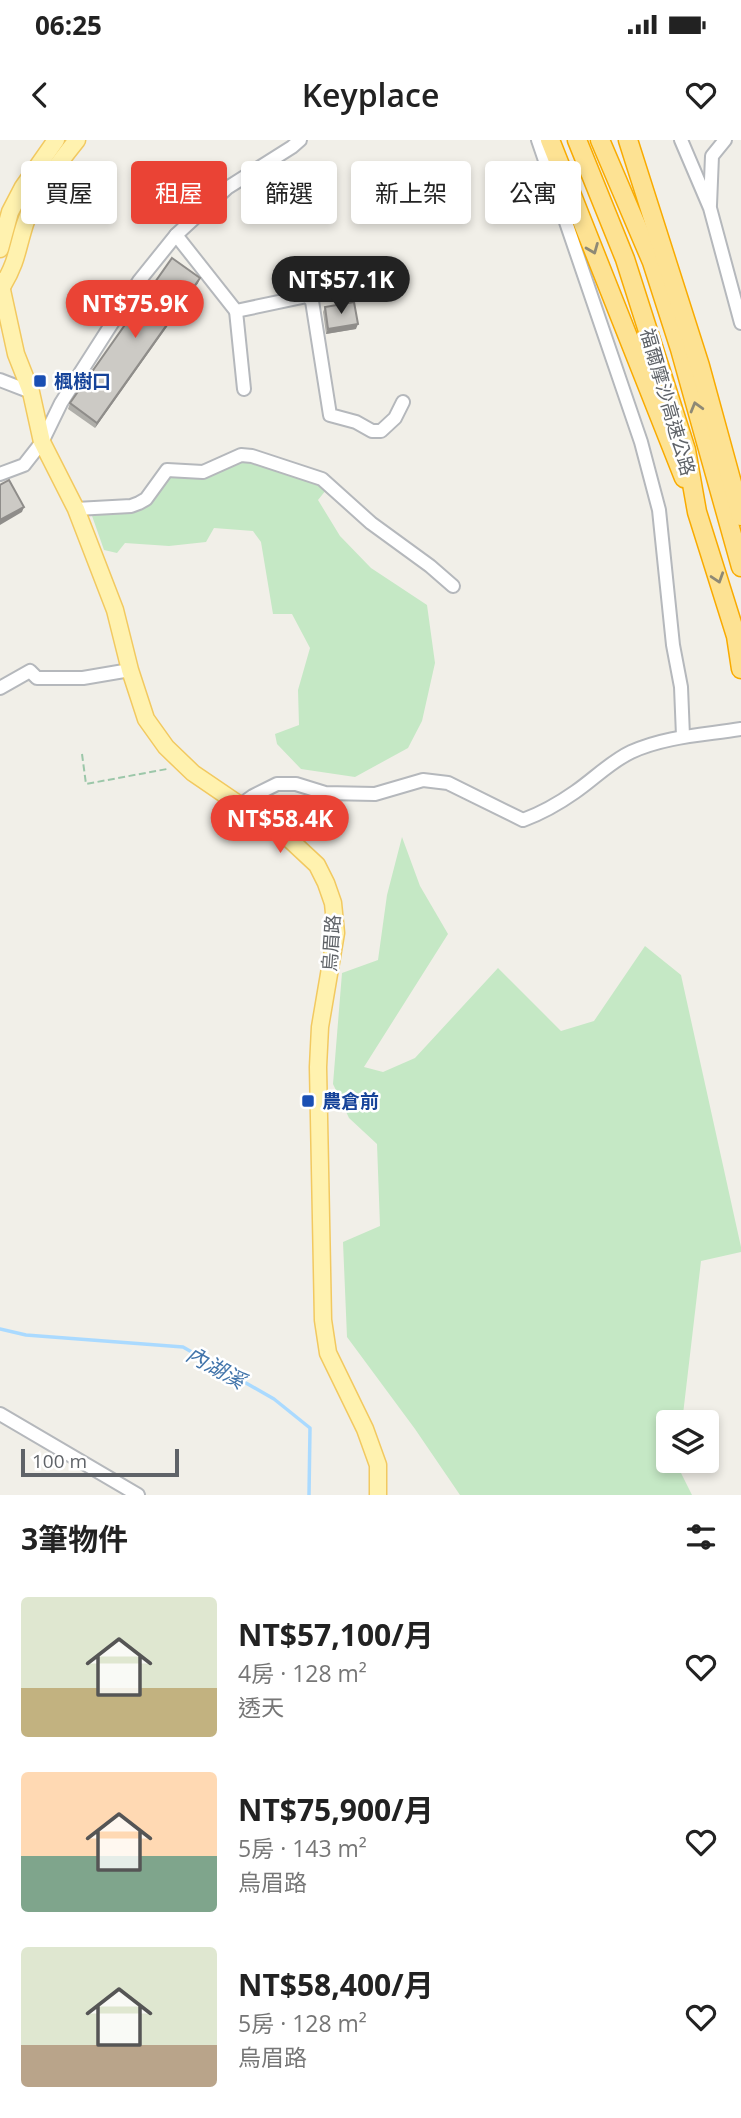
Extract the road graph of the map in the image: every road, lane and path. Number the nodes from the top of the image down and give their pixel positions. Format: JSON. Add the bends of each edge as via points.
{"nodes":[{"id":1,"x":76,"y":140,"type":"edge"},
{"id":2,"x":300,"y":140,"type":"edge"},
{"id":3,"x":538,"y":140,"type":"edge"},
{"id":4,"x":550,"y":140,"type":"edge"},
{"id":5,"x":577,"y":140,"type":"edge"},
{"id":6,"x":600,"y":140,"type":"edge"},
{"id":7,"x":628,"y":140,"type":"edge"},
{"id":8,"x":681,"y":140,"type":"edge"},
{"id":9,"x":725,"y":140,"type":"edge"},
{"id":10,"x":54,"y":141,"type":"edge"},
{"id":11,"x":709,"y":208,"type":"junction"},
{"id":12,"x":176,"y":235,"type":"junction"},
{"id":13,"x":0,"y":249,"type":"edge"},
{"id":14,"x":1,"y":283,"type":"edge"},
{"id":15,"x":236,"y":311,"type":"junction"},
{"id":16,"x":741,"y":323,"type":"edge"},
{"id":17,"x":0,"y":380,"type":"edge"},
{"id":18,"x":244,"y":389,"type":"dead end"},
{"id":19,"x":31,"y":392,"type":"junction"},
{"id":20,"x":403,"y":402,"type":"dead end"},
{"id":21,"x":42,"y":442,"type":"junction"},
{"id":22,"x":0,"y":474,"type":"edge"},
{"id":23,"x":76,"y":509,"type":"junction"},
{"id":24,"x":697,"y":513,"type":"junction"},
{"id":25,"x":741,"y":516,"type":"edge"},
{"id":26,"x":741,"y":567,"type":"edge"},
{"id":27,"x":453,"y":586,"type":"dead end"},
{"id":28,"x":741,"y":669,"type":"edge"},
{"id":29,"x":130,"y":670,"type":"junction"},
{"id":30,"x":0,"y":688,"type":"edge"},
{"id":31,"x":741,"y":729,"type":"edge"},
{"id":32,"x":683,"y":736,"type":"junction"},
{"id":33,"x":82,"y":754,"type":"dead end"},
{"id":34,"x":186,"y":765,"type":"junction"},
{"id":35,"x":239,"y":806,"type":"junction"},
{"id":36,"x":0,"y":1414,"type":"edge"},
{"id":37,"x":138,"y":1495,"type":"edge"},
{"id":38,"x":378,"y":1495,"type":"edge"}],
"edges":[{"from":1,"to":14,"type":"main road","via":[[52,172],[26,222],[14,268]]},
{"from":2,"to":12,"type":"street","via":[[227,188]]},
{"from":3,"to":32,"type":"street","via":[[641,442],[659,510]]},
{"from":4,"to":24,"type":"highway","one_way":true},
{"from":5,"to":24,"type":"highway","name":"福爾摩沙高速公路","via":[[625,259],[682,438]]},
{"from":26,"to":6,"type":"highway","name":"福爾摩沙高速公路","one_way":true,"via":[[652,262]]},
{"from":7,"to":25,"type":"highway","via":[[700,366]]},
{"from":8,"to":11,"type":"street"},
{"from":9,"to":11,"type":"street","via":[[712,156]]},
{"from":10,"to":13,"type":"main road","via":[[9,212]]},
{"from":11,"to":16,"type":"street"},
{"from":12,"to":15,"type":"street"},
{"from":12,"to":21,"type":"street","via":[[139,281]]},
{"from":14,"to":19,"type":"main road","name":"烏眉路","via":[[16,354]]},
{"from":15,"to":18,"type":"street"},
{"from":15,"to":20,"type":"street","via":[[307,296],[312,301],[330,415],[381,431]]},
{"from":17,"to":19,"type":"street"},
{"from":19,"to":21,"type":"main road","name":"烏眉路"},
{"from":21,"to":22,"type":"street","via":[[24,465]]},
{"from":21,"to":23,"type":"main road","name":"烏眉路"},
{"from":23,"to":27,"type":"street","via":[[131,506],[146,499],[167,471],[203,472],[235,457],[252,456],[323,479]]},
{"from":23,"to":29,"type":"main road","name":"烏眉路","via":[[115,610]]},
{"from":24,"to":28,"type":"highway","name":"福爾摩沙高速公路","one_way":true,"via":[[736,636]]},
{"from":29,"to":30,"type":"street","via":[[83,678],[37,678],[30,671]]},
{"from":29,"to":34,"type":"main road","name":"烏眉路","via":[[146,719]]},
{"from":31,"to":32,"type":"street"},
{"from":32,"to":35,"type":"street","via":[[632,752],[549,810],[523,820],[448,783],[423,779],[374,794],[325,793],[296,784],[277,784]]},
{"from":33,"to":34,"type":"path","via":[[86,785]]},
{"from":34,"to":35,"type":"main road","name":"烏眉路"},
{"from":35,"to":38,"type":"main road","name":"烏眉路","via":[[287,837],[317,865],[333,903],[336,933],[318,1067],[323,1320],[328,1353],[378,1465]]},
{"from":36,"to":37,"type":"street"}]}
